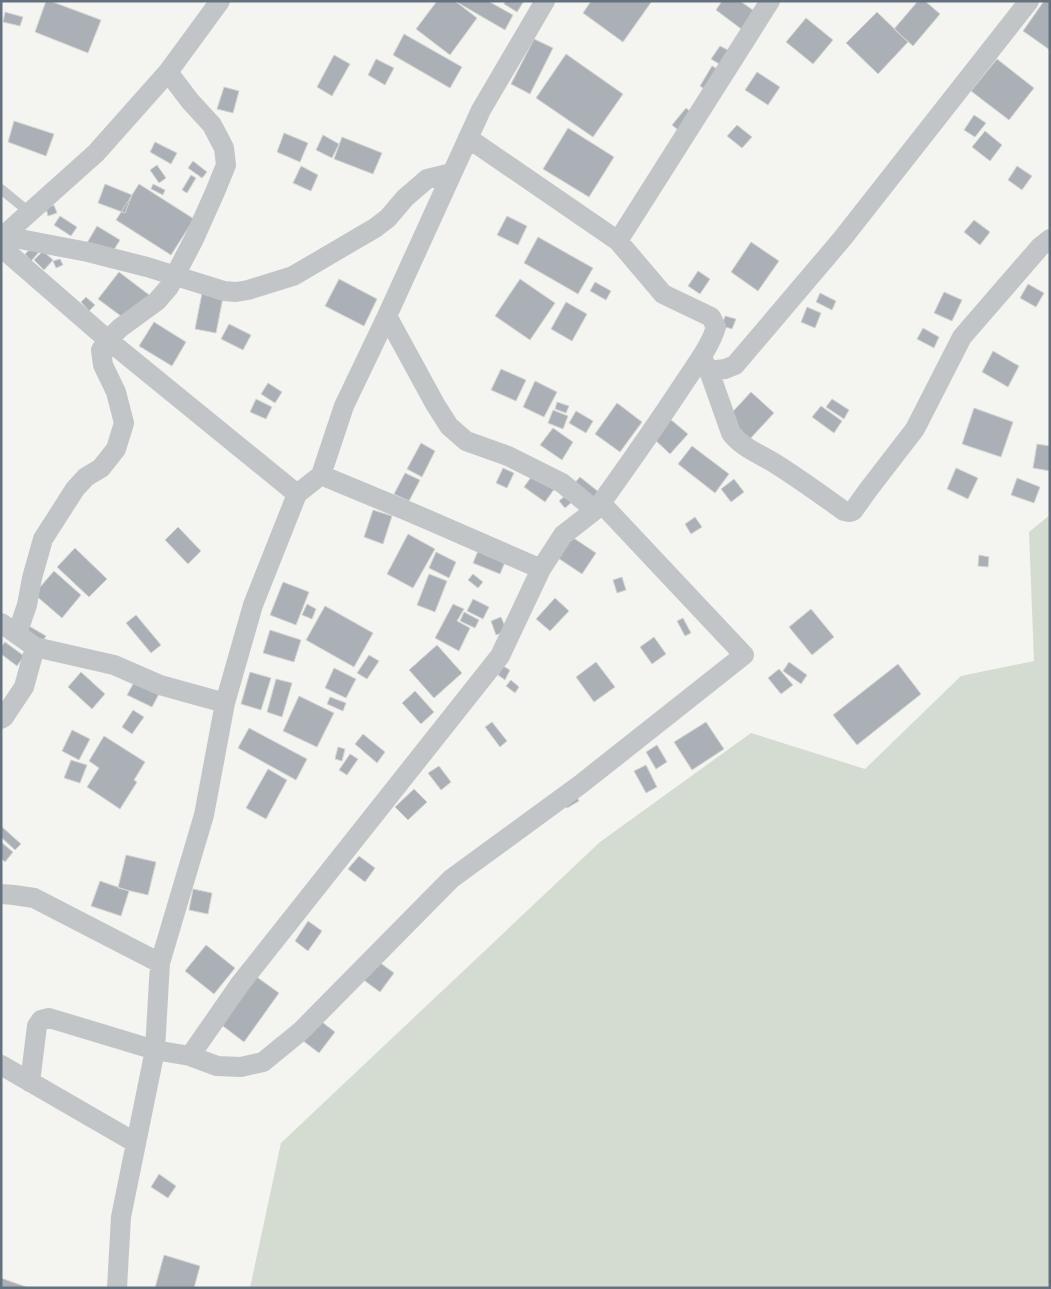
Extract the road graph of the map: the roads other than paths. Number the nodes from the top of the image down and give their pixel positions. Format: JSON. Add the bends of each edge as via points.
{"nodes":[{"id":1,"x":220,"y":1,"type":"edge"},
{"id":2,"x":546,"y":1,"type":"edge"},
{"id":3,"x":770,"y":1,"type":"edge"},
{"id":4,"x":1029,"y":1,"type":"edge"},
{"id":5,"x":168,"y":72,"type":"junction"},
{"id":6,"x":468,"y":138,"type":"junction"},
{"id":7,"x":452,"y":173,"type":"junction"},
{"id":8,"x":1,"y":189,"type":"edge"},
{"id":9,"x":29,"y":212,"type":"junction"},
{"id":10,"x":1050,"y":238,"type":"edge"},
{"id":11,"x":2,"y":240,"type":"edge"},
{"id":12,"x":618,"y":241,"type":"junction"},
{"id":13,"x":174,"y":276,"type":"junction"},
{"id":14,"x":387,"y":316,"type":"junction"},
{"id":15,"x":108,"y":340,"type":"junction"},
{"id":16,"x":705,"y":364,"type":"junction"},
{"id":17,"x":321,"y":475,"type":"junction"},
{"id":18,"x":297,"y":494,"type":"junction"},
{"id":19,"x":598,"y":507,"type":"junction"},
{"id":20,"x":541,"y":569,"type":"junction"},
{"id":21,"x":9,"y":628,"type":"edge"},
{"id":22,"x":35,"y":647,"type":"junction"},
{"id":23,"x":225,"y":704,"type":"junction"},
{"id":24,"x":1,"y":719,"type":"edge"},
{"id":25,"x":1,"y":894,"type":"edge"},
{"id":26,"x":160,"y":963,"type":"junction"},
{"id":27,"x":155,"y":1050,"type":"junction"},
{"id":28,"x":190,"y":1056,"type":"junction"},
{"id":29,"x":1,"y":1065,"type":"edge"},
{"id":30,"x":30,"y":1082,"type":"junction"},
{"id":31,"x":136,"y":1143,"type":"junction"},
{"id":32,"x":117,"y":1288,"type":"edge"}],
"edges":[{"from":1,"to":5,"type":"street"},
{"from":2,"to":6,"type":"street","via":[[481,110]]},
{"from":3,"to":12,"type":"street"},
{"from":4,"to":16,"type":"street","via":[[842,239],[736,365],[725,370]]},
{"from":5,"to":9,"type":"street","via":[[96,153]]},
{"from":5,"to":13,"type":"street","via":[[212,126],[224,148],[226,165]]},
{"from":6,"to":7,"type":"street"},
{"from":6,"to":12,"type":"street"},
{"from":7,"to":13,"type":"street","via":[[427,179],[375,228],[293,276],[236,292]]},
{"from":7,"to":14,"type":"street"},
{"from":8,"to":9,"type":"lane"},
{"from":9,"to":11,"type":"street"},
{"from":10,"to":16,"type":"street","via":[[962,336],[915,429],[853,511],[844,511],[778,464],[737,440],[731,433]]},
{"from":11,"to":13,"type":"street","via":[[88,252]]},
{"from":11,"to":15,"type":"street"},
{"from":12,"to":16,"type":"street","via":[[663,294],[710,317],[716,327]]},
{"from":13,"to":15,"type":"street","via":[[157,301]]},
{"from":14,"to":17,"type":"street","via":[[344,406]]},
{"from":14,"to":19,"type":"street","via":[[435,404],[449,426],[466,442],[508,456],[562,483]]},
{"from":15,"to":18,"type":"street"},
{"from":15,"to":21,"type":"street","via":[[101,350],[103,365],[116,392],[124,423],[116,449],[101,468],[75,489],[43,539],[28,605]]},
{"from":16,"to":19,"type":"street","via":[[662,416]]},
{"from":17,"to":18,"type":"street"},
{"from":17,"to":20,"type":"street"},
{"from":18,"to":23,"type":"street","via":[[253,605]]},
{"from":19,"to":20,"type":"street","via":[[563,535]]},
{"from":19,"to":28,"type":"street","via":[[744,655],[581,784],[451,879],[301,1031],[263,1062],[241,1067],[217,1066]]},
{"from":20,"to":28,"type":"street","via":[[500,656],[240,984]]},
{"from":21,"to":22,"type":"street"},
{"from":22,"to":23,"type":"street","via":[[114,665],[160,685]]},
{"from":22,"to":24,"type":"street","via":[[24,687]]},
{"from":23,"to":26,"type":"street","via":[[204,815]]},
{"from":25,"to":26,"type":"street","via":[[34,898]]},
{"from":26,"to":27,"type":"street"},
{"from":27,"to":28,"type":"street"},
{"from":27,"to":30,"type":"street","via":[[49,1018],[41,1020],[37,1026]]},
{"from":27,"to":31,"type":"street"},
{"from":29,"to":30,"type":"street"},
{"from":30,"to":31,"type":"street"},
{"from":31,"to":32,"type":"street","via":[[121,1217]]}]}
